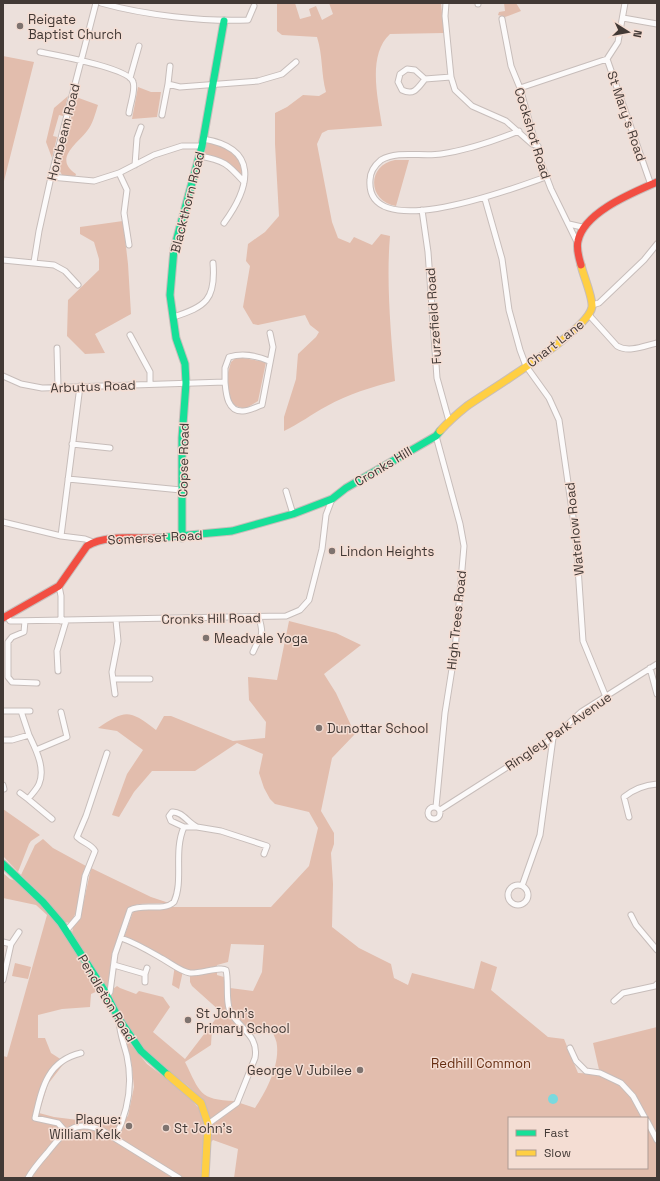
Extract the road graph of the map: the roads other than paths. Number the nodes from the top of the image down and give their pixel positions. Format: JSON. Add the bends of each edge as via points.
{"nodes":[{"id":1,"x":96,"y":3,"type":"edge"},
{"id":2,"x":101,"y":3,"type":"edge"},
{"id":3,"x":446,"y":3,"type":"edge"},
{"id":4,"x":625,"y":3,"type":"edge"},
{"id":5,"x":254,"y":6,"type":"dead end"},
{"id":6,"x":623,"y":18,"type":"junction"},
{"id":7,"x":502,"y":19,"type":"dead end"},
{"id":8,"x":224,"y":21,"type":"junction"},
{"id":9,"x":657,"y":24,"type":"edge"},
{"id":10,"x":139,"y":46,"type":"dead end"},
{"id":11,"x":40,"y":52,"type":"dead end"},
{"id":12,"x":607,"y":59,"type":"junction"},
{"id":13,"x":82,"y":61,"type":"junction"},
{"id":14,"x":296,"y":62,"type":"dead end"},
{"id":15,"x":170,"y":66,"type":"dead end"},
{"id":16,"x":451,"y":76,"type":"junction"},
{"id":17,"x":130,"y":78,"type":"junction"},
{"id":18,"x":425,"y":79,"type":"junction"},
{"id":19,"x":168,"y":84,"type":"junction"},
{"id":20,"x":213,"y":85,"type":"junction"},
{"id":21,"x":520,"y":88,"type":"junction"},
{"id":22,"x":129,"y":112,"type":"dead end"},
{"id":23,"x":162,"y":115,"type":"dead end"},
{"id":24,"x":141,"y":127,"type":"dead end"},
{"id":25,"x":519,"y":131,"type":"junction"},
{"id":26,"x":202,"y":142,"type":"junction"},
{"id":27,"x":538,"y":146,"type":"junction"},
{"id":28,"x":199,"y":156,"type":"junction"},
{"id":29,"x":135,"y":165,"type":"junction"},
{"id":30,"x":119,"y":173,"type":"junction"},
{"id":31,"x":51,"y":176,"type":"junction"},
{"id":32,"x":546,"y":177,"type":"junction"},
{"id":33,"x":244,"y":183,"type":"junction"},
{"id":34,"x":654,"y":183,"type":"edge"},
{"id":35,"x":485,"y":198,"type":"junction"},
{"id":36,"x":422,"y":210,"type":"junction"},
{"id":37,"x":224,"y":223,"type":"dead end"},
{"id":38,"x":569,"y":224,"type":"junction"},
{"id":39,"x":582,"y":227,"type":"junction"},
{"id":40,"x":577,"y":242,"type":"junction"},
{"id":41,"x":657,"y":244,"type":"edge"},
{"id":42,"x":130,"y":245,"type":"dead end"},
{"id":43,"x":3,"y":260,"type":"edge"},
{"id":44,"x":34,"y":262,"type":"junction"},
{"id":45,"x":213,"y":263,"type":"dead end"},
{"id":46,"x":78,"y":285,"type":"dead end"},
{"id":47,"x":592,"y":305,"type":"junction"},
{"id":48,"x":589,"y":315,"type":"junction"},
{"id":49,"x":173,"y":317,"type":"junction"},
{"id":50,"x":270,"y":333,"type":"dead end"},
{"id":51,"x":130,"y":334,"type":"dead end"},
{"id":52,"x":657,"y":343,"type":"edge"},
{"id":53,"x":57,"y":348,"type":"dead end"},
{"id":54,"x":269,"y":361,"type":"junction"},
{"id":55,"x":526,"y":366,"type":"junction"},
{"id":56,"x":3,"y":376,"type":"edge"},
{"id":57,"x":225,"y":382,"type":"junction"},
{"id":58,"x":186,"y":383,"type":"junction"},
{"id":59,"x":150,"y":384,"type":"junction"},
{"id":60,"x":80,"y":386,"type":"junction"},
{"id":61,"x":58,"y":387,"type":"junction"},
{"id":62,"x":449,"y":421,"type":"junction"},
{"id":63,"x":436,"y":436,"type":"junction"},
{"id":64,"x":72,"y":444,"type":"junction"},
{"id":65,"x":110,"y":448,"type":"dead end"},
{"id":66,"x":68,"y":479,"type":"junction"},
{"id":67,"x":181,"y":490,"type":"junction"},
{"id":68,"x":286,"y":491,"type":"dead end"},
{"id":69,"x":332,"y":499,"type":"junction"},
{"id":70,"x":293,"y":514,"type":"junction"},
{"id":71,"x":3,"y":522,"type":"edge"},
{"id":72,"x":61,"y":536,"type":"junction"},
{"id":73,"x":182,"y":538,"type":"junction"},
{"id":74,"x":93,"y":542,"type":"junction"},
{"id":75,"x":59,"y":586,"type":"junction"},
{"id":76,"x":5,"y":617,"type":"edge"},
{"id":77,"x":259,"y":618,"type":"junction"},
{"id":78,"x":116,"y":620,"type":"junction"},
{"id":79,"x":25,"y":621,"type":"junction"},
{"id":80,"x":64,"y":621,"type":"junction"},
{"id":81,"x":253,"y":652,"type":"dead end"},
{"id":82,"x":657,"y":664,"type":"edge"},
{"id":83,"x":650,"y":668,"type":"junction"},
{"id":84,"x":58,"y":671,"type":"dead end"},
{"id":85,"x":113,"y":679,"type":"junction"},
{"id":86,"x":150,"y":679,"type":"dead end"},
{"id":87,"x":37,"y":683,"type":"dead end"},
{"id":88,"x":115,"y":694,"type":"dead end"},
{"id":89,"x":657,"y":694,"type":"edge"},
{"id":90,"x":606,"y":697,"type":"junction"},
{"id":91,"x":3,"y":711,"type":"edge"},
{"id":92,"x":21,"y":711,"type":"junction"},
{"id":93,"x":30,"y":711,"type":"dead end"},
{"id":94,"x":61,"y":712,"type":"dead end"},
{"id":95,"x":29,"y":734,"type":"junction"},
{"id":96,"x":553,"y":738,"type":"junction"},
{"id":97,"x":3,"y":740,"type":"edge"},
{"id":98,"x":36,"y":750,"type":"junction"},
{"id":99,"x":107,"y":753,"type":"dead end"},
{"id":100,"x":657,"y":784,"type":"edge"},
{"id":101,"x":20,"y":793,"type":"dead end"},
{"id":102,"x":28,"y":799,"type":"junction"},
{"id":103,"x":438,"y":808,"type":"joint"},
{"id":104,"x":629,"y":818,"type":"dead end"},
{"id":105,"x":52,"y":820,"type":"dead end"},
{"id":106,"x":197,"y":826,"type":"junction"},
{"id":107,"x":184,"y":827,"type":"junction"},
{"id":108,"x":264,"y":854,"type":"dead end"},
{"id":109,"x":3,"y":864,"type":"edge"},
{"id":110,"x":522,"y":886,"type":"junction"},
{"id":111,"x":631,"y":915,"type":"dead end"},
{"id":112,"x":66,"y":931,"type":"junction"},
{"id":113,"x":19,"y":932,"type":"dead end"},
{"id":114,"x":121,"y":938,"type":"junction"},
{"id":115,"x":3,"y":942,"type":"edge"},
{"id":116,"x":11,"y":944,"type":"junction"},
{"id":117,"x":657,"y":950,"type":"edge"},
{"id":118,"x":114,"y":965,"type":"junction"},
{"id":119,"x":147,"y":968,"type":"dead end"},
{"id":120,"x":145,"y":974,"type":"junction"},
{"id":121,"x":3,"y":980,"type":"edge"},
{"id":122,"x":145,"y":982,"type":"dead end"},
{"id":123,"x":657,"y":984,"type":"edge"},
{"id":124,"x":108,"y":997,"type":"junction"},
{"id":125,"x":614,"y":1001,"type":"dead end"},
{"id":126,"x":119,"y":1020,"type":"junction"},
{"id":127,"x":570,"y":1048,"type":"dead end"},
{"id":128,"x":81,"y":1053,"type":"dead end"},
{"id":129,"x":644,"y":1117,"type":"edge"},
{"id":130,"x":648,"y":1123,"type":"edge"},
{"id":131,"x":208,"y":1124,"type":"junction"},
{"id":132,"x":66,"y":1132,"type":"junction"},
{"id":133,"x":115,"y":1138,"type":"junction"},
{"id":134,"x":657,"y":1140,"type":"edge"},
{"id":135,"x":28,"y":1178,"type":"edge"},
{"id":136,"x":179,"y":1178,"type":"edge"},
{"id":137,"x":205,"y":1178,"type":"edge"}],
"edges":[{"from":1,"to":13,"type":"street","name":"Hornbeam Road"},
{"from":2,"to":8,"type":"street","via":[[140,12]]},
{"from":3,"to":16,"type":"street"},
{"from":4,"to":6,"type":"street","name":"St Mary's Road"},
{"from":5,"to":8,"type":"street","via":[[248,20]]},
{"from":6,"to":9,"type":"street"},
{"from":6,"to":12,"type":"street","name":"St Mary's Road","via":[[618,42]]},
{"from":7,"to":21,"type":"street","name":"Cockshot Road","via":[[510,66]]},
{"from":8,"to":20,"type":"street","name":"Blackthorn Road"},
{"from":10,"to":17,"type":"street"},
{"from":11,"to":13,"type":"street"},
{"from":12,"to":21,"type":"street"},
{"from":12,"to":34,"type":"street","name":"St Mary's Road"},
{"from":13,"to":17,"type":"street","via":[[105,66]]},
{"from":13,"to":31,"type":"street","name":"Hornbeam Road"},
{"from":14,"to":20,"type":"street","via":[[282,74],[258,81]]},
{"from":15,"to":19,"type":"street"},
{"from":16,"to":18,"type":"street"},
{"from":16,"to":25,"type":"street","via":[[455,90],[466,102],[497,116]]},
{"from":17,"to":22,"type":"street","via":[[134,84]]},
{"from":18,"to":18,"type":"street","via":[[413,92],[402,90],[398,82],[400,74],[407,69],[415,70]]},
{"from":19,"to":20,"type":"street","via":[[180,87]]},
{"from":19,"to":23,"type":"street"},
{"from":20,"to":26,"type":"street","name":"Blackthorn Road"},
{"from":21,"to":27,"type":"street","name":"Cockshot Road"},
{"from":24,"to":29,"type":"street","via":[[137,138]]},
{"from":25,"to":27,"type":"street","via":[[532,144]]},
{"from":25,"to":36,"type":"street","via":[[467,149],[440,154],[391,156],[379,162],[372,171],[369,184],[370,192],[377,202],[388,209]]},
{"from":26,"to":28,"type":"street","name":"Blackthorn Road"},
{"from":26,"to":29,"type":"street","via":[[154,155]]},
{"from":26,"to":33,"type":"street","via":[[215,141],[232,147],[243,162]]},
{"from":27,"to":32,"type":"street","name":"Cockshot Road"},
{"from":28,"to":33,"type":"street","via":[[218,159],[231,167]]},
{"from":28,"to":49,"type":"street","name":"Blackthorn Road","via":[[174,249],[170,294]]},
{"from":29,"to":30,"type":"street"},
{"from":30,"to":31,"type":"street","via":[[94,180]]},
{"from":30,"to":42,"type":"street","via":[[127,190],[124,213]]},
{"from":31,"to":44,"type":"street","name":"Hornbeam Road"},
{"from":32,"to":35,"type":"street"},
{"from":32,"to":38,"type":"street","name":"Cockshot Road"},
{"from":33,"to":37,"type":"street","via":[[241,196]]},
{"from":34,"to":39,"type":"street","via":[[609,206]]},
{"from":35,"to":36,"type":"street","via":[[455,206]]},
{"from":35,"to":55,"type":"street","name":"Waterlow Road","via":[[502,259],[510,315]]},
{"from":36,"to":62,"type":"street","name":"Furzefield Road","via":[[438,378]]},
{"from":38,"to":39,"type":"street"},
{"from":38,"to":40,"type":"street","name":"Cockshot Road"},
{"from":39,"to":40,"type":"street"},
{"from":40,"to":47,"type":"street","name":"Chart Lane"},
{"from":41,"to":47,"type":"street","via":[[599,303]]},
{"from":43,"to":44,"type":"street"},
{"from":44,"to":46,"type":"street","via":[[58,266]]},
{"from":45,"to":49,"type":"street","via":[[215,279],[208,300],[194,311]]},
{"from":47,"to":48,"type":"street","name":"Chart Lane"},
{"from":48,"to":52,"type":"street","via":[[622,349]]},
{"from":48,"to":55,"type":"street","name":"Chart Lane","via":[[570,333]]},
{"from":49,"to":58,"type":"street","name":"Blackthorn Road","via":[[176,338],[185,364]]},
{"from":50,"to":54,"type":"street","via":[[273,347]]},
{"from":51,"to":59,"type":"street","via":[[150,372]]},
{"from":53,"to":61,"type":"street"},
{"from":54,"to":57,"type":"street","via":[[240,354],[229,357],[225,368]]},
{"from":54,"to":57,"type":"street","via":[[262,405],[243,411],[233,408],[228,402]]},
{"from":55,"to":62,"type":"street","name":"Chart Lane"},
{"from":55,"to":90,"type":"street","name":"Waterlow Road","via":[[549,398],[559,420],[576,538],[583,641]]},
{"from":56,"to":61,"type":"street","name":"Arbutus Road","via":[[28,386]]},
{"from":57,"to":58,"type":"street","name":"Arbutus Road"},
{"from":58,"to":59,"type":"street","name":"Arbutus Road"},
{"from":58,"to":67,"type":"street","name":"Copse Road"},
{"from":59,"to":60,"type":"street","name":"Arbutus Road"},
{"from":60,"to":61,"type":"street","name":"Arbutus Road"},
{"from":60,"to":64,"type":"street"},
{"from":62,"to":63,"type":"street","name":"Chart Lane"},
{"from":63,"to":69,"type":"street","name":"Cronks Hill","via":[[346,488]]},
{"from":63,"to":103,"type":"street","name":"High Trees Road","via":[[464,546],[455,650],[446,706]]},
{"from":64,"to":65,"type":"street"},
{"from":64,"to":66,"type":"street"},
{"from":66,"to":67,"type":"street"},
{"from":66,"to":72,"type":"street"},
{"from":67,"to":73,"type":"street","name":"Copse Road"},
{"from":68,"to":70,"type":"street"},
{"from":69,"to":70,"type":"street","name":"Somerset Road"},
{"from":69,"to":77,"type":"street","name":"Cronks Hill Road","via":[[326,515],[322,549],[309,600],[300,610],[286,616]]},
{"from":70,"to":73,"type":"street","name":"Somerset Road","via":[[232,531]]},
{"from":71,"to":72,"type":"street"},
{"from":72,"to":74,"type":"street"},
{"from":73,"to":74,"type":"street","name":"Somerset Road","via":[[105,539]]},
{"from":74,"to":75,"type":"street","name":"Somerset Road","via":[[87,546]]},
{"from":75,"to":76,"type":"street","name":"Somerset Road"},
{"from":75,"to":80,"type":"street"},
{"from":76,"to":79,"type":"street","name":"Cronks Hill Road","via":[[10,621]]},
{"from":77,"to":78,"type":"street","name":"Cronks Hill Road"},
{"from":77,"to":81,"type":"street","via":[[263,631],[260,642],[256,644]]},
{"from":78,"to":80,"type":"street","name":"Cronks Hill Road"},
{"from":78,"to":85,"type":"street","via":[[118,641],[112,662]]},
{"from":79,"to":80,"type":"street","name":"Cronks Hill Road"},
{"from":79,"to":87,"type":"street","via":[[24,632],[12,637],[8,642],[8,677],[12,682]]},
{"from":80,"to":84,"type":"street","via":[[57,651]]},
{"from":82,"to":83,"type":"street","name":"Ringley Park Avenue"},
{"from":83,"to":89,"type":"street"},
{"from":83,"to":90,"type":"street","name":"Ringley Park Avenue"},
{"from":85,"to":86,"type":"street"},
{"from":85,"to":88,"type":"street"},
{"from":90,"to":96,"type":"street","name":"Ringley Park Avenue","via":[[581,712]]},
{"from":91,"to":92,"type":"street"},
{"from":92,"to":93,"type":"street"},
{"from":92,"to":95,"type":"street"},
{"from":94,"to":98,"type":"street","via":[[67,736]]},
{"from":95,"to":97,"type":"street","via":[[12,740]]},
{"from":95,"to":98,"type":"street"},
{"from":96,"to":103,"type":"street","name":"Ringley Park Avenue"},
{"from":96,"to":110,"type":"street","via":[[540,834]]},
{"from":98,"to":102,"type":"street","via":[[40,779],[37,788]]},
{"from":99,"to":112,"type":"street","via":[[77,836],[96,851],[86,871],[78,916]]},
{"from":100,"to":104,"type":"street","via":[[632,791],[624,797]]},
{"from":101,"to":102,"type":"street"},
{"from":102,"to":105,"type":"street"},
{"from":106,"to":107,"type":"street"},
{"from":106,"to":107,"type":"street","via":[[190,824],[180,814],[172,812],[169,816],[171,821]]},
{"from":106,"to":108,"type":"street","via":[[268,844]]},
{"from":107,"to":114,"type":"street","via":[[178,849],[174,902],[164,907],[130,910]]},
{"from":109,"to":112,"type":"street","name":"Pendleton Road","via":[[48,906]]},
{"from":110,"to":110,"type":"street","via":[[513,886],[509,890],[509,900],[515,904],[521,904],[527,898],[527,890]]},
{"from":111,"to":117,"type":"street"},
{"from":112,"to":124,"type":"street","name":"Pendleton Road"},
{"from":113,"to":116,"type":"street"},
{"from":114,"to":118,"type":"street"},
{"from":114,"to":131,"type":"street","via":[[188,973],[196,974],[222,968],[226,970],[230,1012],[252,1037],[256,1050],[237,1103]]},
{"from":115,"to":116,"type":"street"},
{"from":116,"to":121,"type":"street"},
{"from":118,"to":120,"type":"street"},
{"from":118,"to":124,"type":"street"},
{"from":119,"to":120,"type":"street"},
{"from":120,"to":122,"type":"street"},
{"from":123,"to":125,"type":"street","via":[[623,993]]},
{"from":124,"to":126,"type":"street","name":"Pendleton Road"},
{"from":126,"to":131,"type":"street","name":"Pendleton Road","via":[[145,1055],[201,1103]]},
{"from":126,"to":133,"type":"street","via":[[129,1066],[130,1086],[123,1120]]},
{"from":127,"to":129,"type":"street","via":[[576,1061],[586,1071],[600,1073],[621,1083],[633,1096]]},
{"from":128,"to":132,"type":"street","via":[[66,1058],[50,1073],[42,1088],[35,1118],[58,1123]]},
{"from":130,"to":134,"type":"street"},
{"from":131,"to":137,"type":"street","name":"Pendleton Road"},
{"from":132,"to":133,"type":"street","via":[[81,1125],[99,1129]]},
{"from":132,"to":135,"type":"street"},
{"from":133,"to":136,"type":"street"}]}
